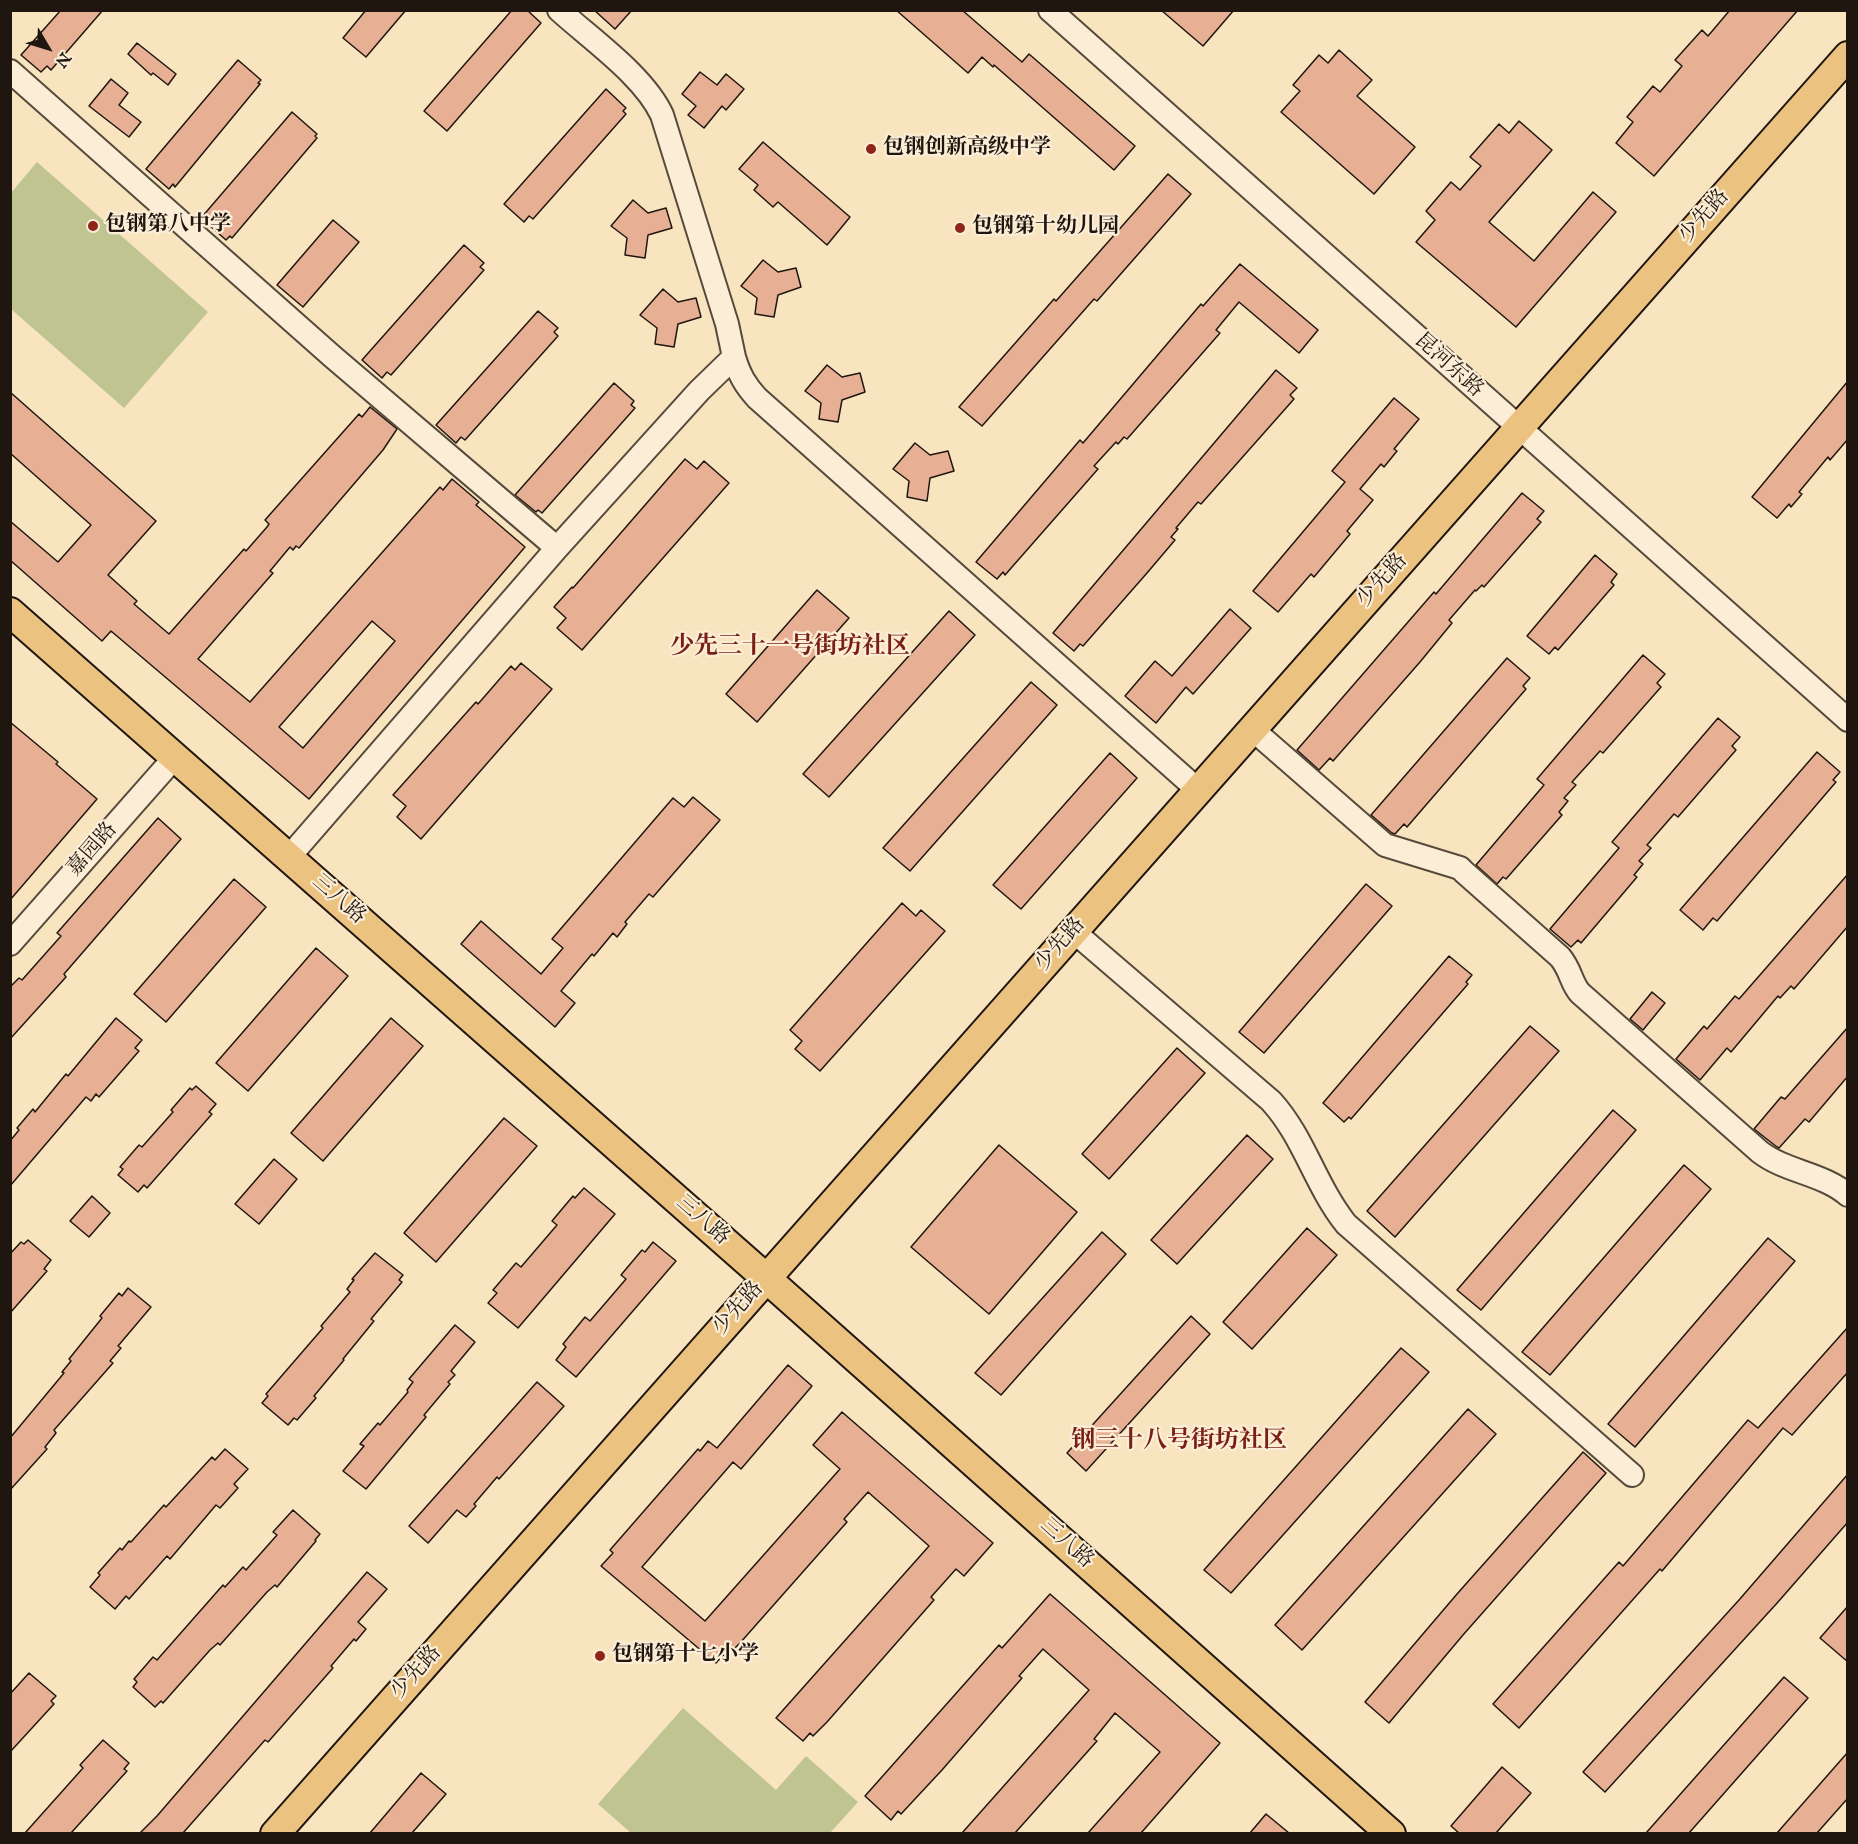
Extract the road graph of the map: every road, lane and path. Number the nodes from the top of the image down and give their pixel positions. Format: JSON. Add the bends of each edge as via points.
{"nodes":[{"id":1,"x":559,"y":10,"type":"edge"},
{"id":2,"x":1050,"y":10,"type":"edge"},
{"id":3,"x":1848,"y":56,"type":"edge"},
{"id":4,"x":10,"y":71,"type":"edge"},
{"id":5,"x":734,"y":357,"type":"junction"},
{"id":6,"x":1518,"y":428,"type":"junction"},
{"id":7,"x":557,"y":548,"type":"junction"},
{"id":8,"x":10,"y":612,"type":"edge"},
{"id":9,"x":1848,"y":720,"type":"edge"},
{"id":10,"x":1252,"y":729,"type":"junction"},
{"id":11,"x":176,"y":757,"type":"junction"},
{"id":12,"x":1198,"y":790,"type":"junction"},
{"id":13,"x":290,"y":857,"type":"junction"},
{"id":14,"x":1073,"y":931,"type":"junction"},
{"id":15,"x":10,"y":944,"type":"edge"},
{"id":16,"x":1848,"y":1195,"type":"edge"},
{"id":17,"x":766,"y":1278,"type":"junction"},
{"id":18,"x":1632,"y":1475,"type":"dead end"},
{"id":19,"x":275,"y":1833,"type":"edge"},
{"id":20,"x":1392,"y":1833,"type":"edge"}],
"edges":[{"from":1,"to":5,"type":"street","via":[[634,76],[655,100],[717,291]]},
{"from":2,"to":6,"type":"street","name":"昆河东路"},
{"from":3,"to":6,"type":"main road","name":"少先路"},
{"from":4,"to":7,"type":"street","via":[[333,357]]},
{"from":5,"to":7,"type":"street"},
{"from":5,"to":12,"type":"street","via":[[745,385],[758,398]]},
{"from":6,"to":9,"type":"street","name":"昆河东路"},
{"from":6,"to":10,"type":"main road","name":"少先路"},
{"from":7,"to":13,"type":"street"},
{"from":8,"to":11,"type":"main road","name":"三八路"},
{"from":10,"to":12,"type":"main road","name":"少先路"},
{"from":10,"to":16,"type":"street","via":[[1385,845],[1460,868],[1560,957],[1570,970],[1576,990],[1760,1152],[1773,1161],[1829,1181]]},
{"from":11,"to":13,"type":"main road","name":"三八路"},
{"from":11,"to":15,"type":"street","name":"嘉园路"},
{"from":12,"to":14,"type":"main road","name":"少先路"},
{"from":13,"to":17,"type":"main road","name":"三八路"},
{"from":14,"to":17,"type":"main road","name":"少先路"},
{"from":14,"to":18,"type":"street","via":[[1271,1101],[1293,1128],[1328,1201],[1346,1224]]},
{"from":17,"to":19,"type":"main road","name":"少先路"},
{"from":17,"to":20,"type":"main road","name":"三八路"}]}
